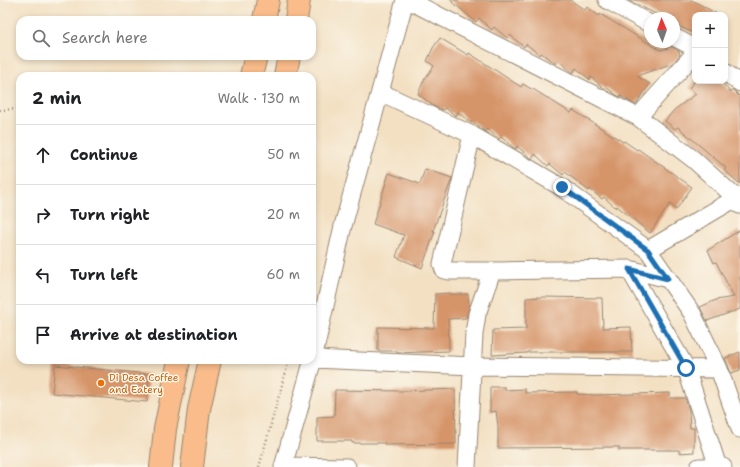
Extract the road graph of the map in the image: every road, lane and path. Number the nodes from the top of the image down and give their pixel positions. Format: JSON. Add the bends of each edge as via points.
{"nodes":[{"id":1,"x":268,"y":0,"type":"edge"},
{"id":2,"x":300,"y":0,"type":"edge"},
{"id":3,"x":405,"y":0,"type":"edge"},
{"id":4,"x":408,"y":0,"type":"edge"},
{"id":5,"x":607,"y":0,"type":"edge"},
{"id":6,"x":265,"y":16,"type":"edge"},
{"id":7,"x":297,"y":16,"type":"edge"},
{"id":8,"x":644,"y":21,"type":"edge"},
{"id":9,"x":680,"y":40,"type":"edge"},
{"id":10,"x":692,"y":46,"type":"edge"},
{"id":11,"x":692,"y":56,"type":"edge"},
{"id":12,"x":255,"y":60,"type":"edge"},
{"id":13,"x":287,"y":60,"type":"edge"},
{"id":14,"x":252,"y":72,"type":"edge"},
{"id":15,"x":286,"y":72,"type":"edge"},
{"id":16,"x":728,"y":74,"type":"edge"},
{"id":17,"x":740,"y":83,"type":"edge"},
{"id":18,"x":380,"y":92,"type":"junction"},
{"id":19,"x":16,"y":109,"type":"edge"},
{"id":20,"x":0,"y":110,"type":"edge"},
{"id":21,"x":638,"y":117,"type":"junction"},
{"id":22,"x":472,"y":135,"type":"junction"},
{"id":23,"x":739,"y":200,"type":"edge"},
{"id":24,"x":648,"y":250,"type":"junction"},
{"id":25,"x":629,"y":269,"type":"junction"},
{"id":26,"x":492,"y":271,"type":"junction"},
{"id":27,"x":668,"y":279,"type":"junction"},
{"id":28,"x":316,"y":346,"type":"edge"},
{"id":29,"x":316,"y":359,"type":"edge"},
{"id":30,"x":178,"y":364,"type":"edge"},
{"id":31,"x":209,"y":364,"type":"edge"},
{"id":32,"x":288,"y":364,"type":"edge"},
{"id":33,"x":312,"y":364,"type":"edge"},
{"id":34,"x":473,"y":366,"type":"junction"},
{"id":35,"x":686,"y":368,"type":"junction"},
{"id":36,"x":719,"y":369,"type":"junction"},
{"id":37,"x":740,"y":429,"type":"edge"},
{"id":38,"x":283,"y":466,"type":"edge"},
{"id":39,"x":161,"y":467,"type":"edge"},
{"id":40,"x":192,"y":467,"type":"edge"},
{"id":41,"x":259,"y":467,"type":"edge"},
{"id":42,"x":347,"y":467,"type":"edge"},
{"id":43,"x":467,"y":467,"type":"edge"},
{"id":44,"x":699,"y":467,"type":"edge"},
{"id":45,"x":718,"y":467,"type":"edge"},
{"id":46,"x":723,"y":467,"type":"edge"}],
"edges":[{"from":1,"to":6,"type":"main road"},
{"from":2,"to":7,"type":"main road"},
{"from":3,"to":18,"type":"street"},
{"from":4,"to":21,"type":"street"},
{"from":5,"to":8,"type":"street"},
{"from":9,"to":10,"type":"street"},
{"from":11,"to":21,"type":"street"},
{"from":12,"to":14,"type":"main road"},
{"from":13,"to":15,"type":"main road"},
{"from":16,"to":17,"type":"street"},
{"from":18,"to":22,"type":"street"},
{"from":18,"to":28,"type":"street","via":[[344,226]]},
{"from":19,"to":20,"type":"path"},
{"from":21,"to":23,"type":"street","via":[[693,159]]},
{"from":22,"to":24,"type":"street","via":[[562,187]]},
{"from":22,"to":26,"type":"street","via":[[442,264],[444,270]]},
{"from":23,"to":24,"type":"street"},
{"from":24,"to":27,"type":"street"},
{"from":25,"to":26,"type":"street"},
{"from":25,"to":27,"type":"street"},
{"from":25,"to":35,"type":"street"},
{"from":26,"to":34,"type":"street","via":[[477,314]]},
{"from":27,"to":36,"type":"street","via":[[692,313]]},
{"from":29,"to":34,"type":"street"},
{"from":30,"to":39,"type":"main road","via":[[165,429]]},
{"from":31,"to":40,"type":"main road","via":[[199,409]]},
{"from":32,"to":41,"type":"path"},
{"from":33,"to":38,"type":"street"},
{"from":34,"to":35,"type":"street"},
{"from":34,"to":43,"type":"street"},
{"from":35,"to":36,"type":"street"},
{"from":35,"to":45,"type":"street"},
{"from":36,"to":37,"type":"street"},
{"from":38,"to":42,"type":"street"},
{"from":44,"to":45,"type":"street"},
{"from":45,"to":46,"type":"street"}]}
